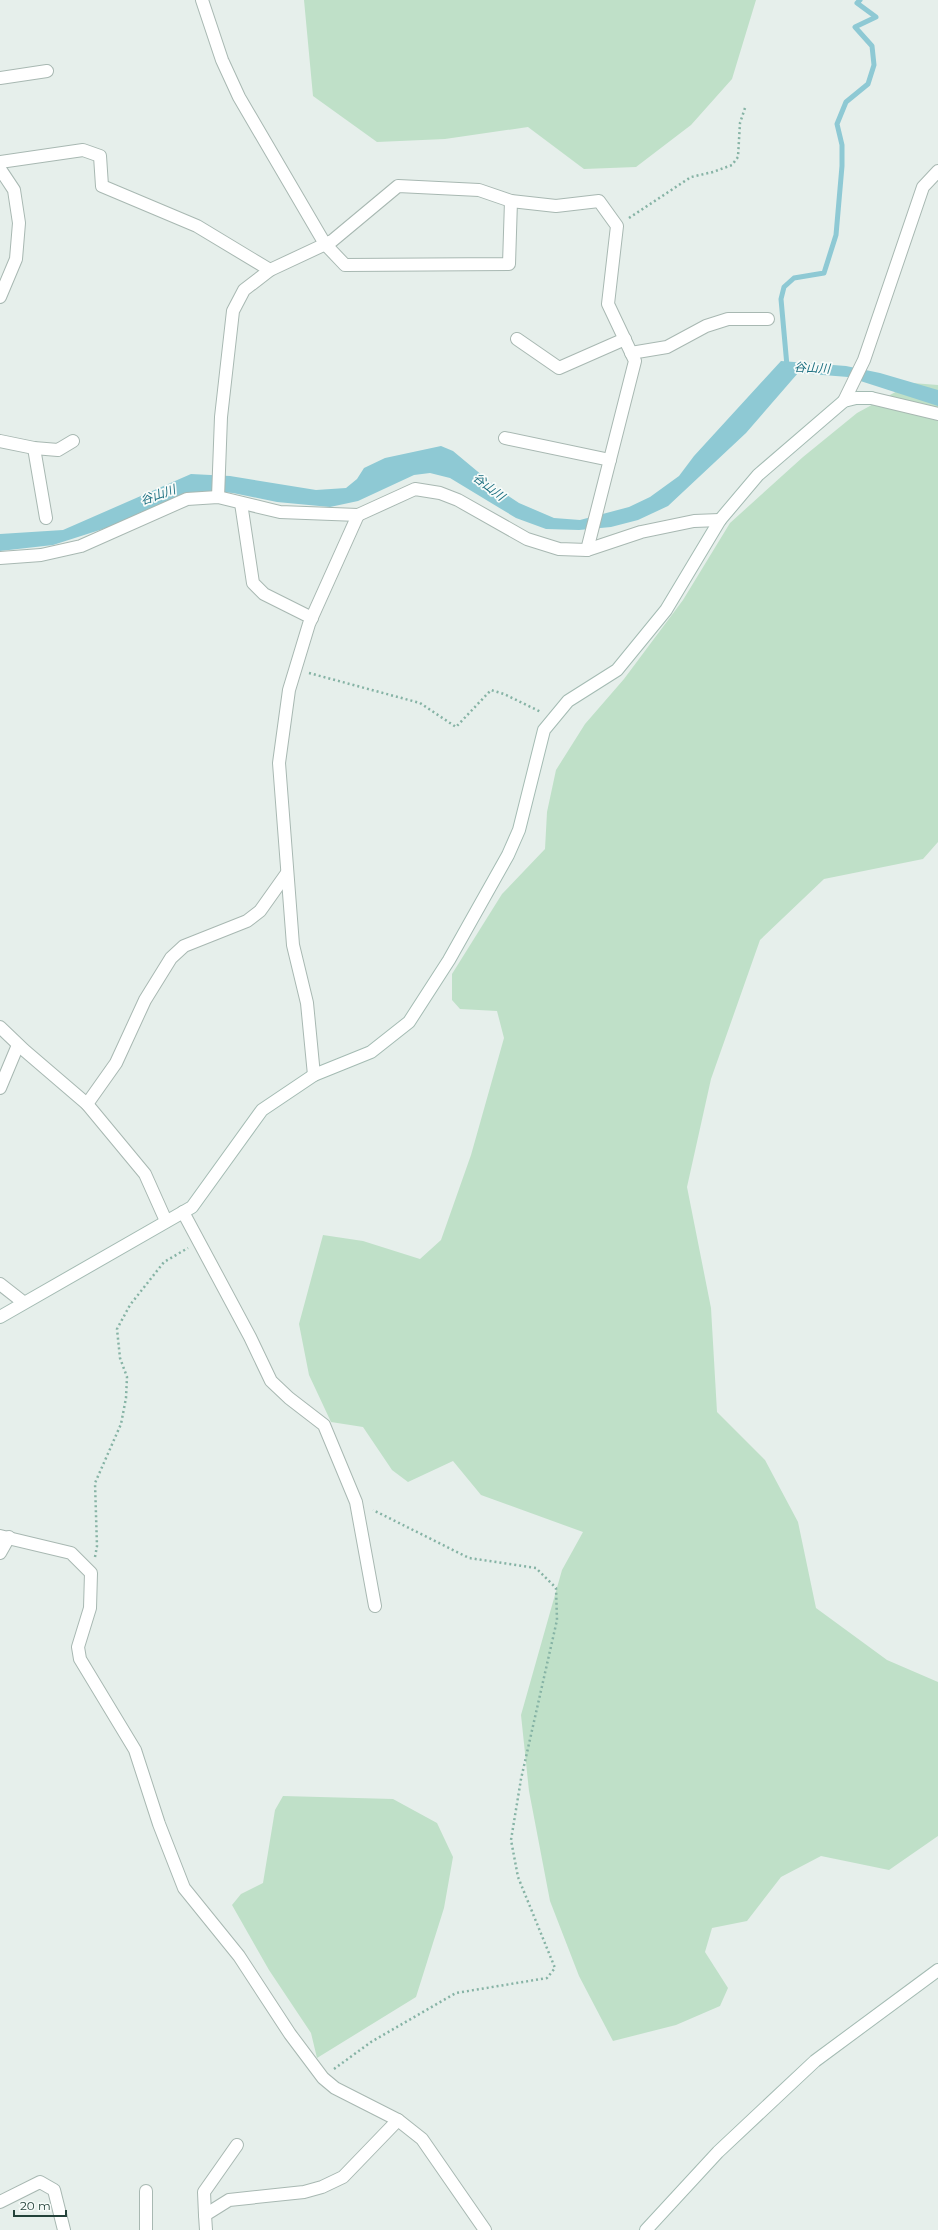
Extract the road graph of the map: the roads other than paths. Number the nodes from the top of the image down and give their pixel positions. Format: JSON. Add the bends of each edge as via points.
{"nodes":[{"id":1,"x":202,"y":0,"type":"edge"},
{"id":2,"x":46,"y":71,"type":"dead end"},
{"id":3,"x":0,"y":78,"type":"edge"},
{"id":4,"x":0,"y":162,"type":"edge"},
{"id":5,"x":0,"y":169,"type":"edge"},
{"id":6,"x":938,"y":171,"type":"edge"},
{"id":7,"x":511,"y":201,"type":"junction"},
{"id":8,"x":325,"y":244,"type":"junction"},
{"id":9,"x":270,"y":270,"type":"junction"},
{"id":10,"x":0,"y":296,"type":"edge"},
{"id":11,"x":768,"y":319,"type":"dead end"},
{"id":12,"x":517,"y":338,"type":"dead end"},
{"id":13,"x":625,"y":338,"type":"junction"},
{"id":14,"x":631,"y":353,"type":"junction"},
{"id":15,"x":844,"y":401,"type":"junction"},
{"id":16,"x":938,"y":414,"type":"edge"},
{"id":17,"x":506,"y":438,"type":"dead end"},
{"id":18,"x":0,"y":441,"type":"edge"},
{"id":19,"x":73,"y":441,"type":"dead end"},
{"id":20,"x":34,"y":448,"type":"junction"},
{"id":21,"x":610,"y":460,"type":"junction"},
{"id":22,"x":218,"y":497,"type":"junction"},
{"id":23,"x":241,"y":503,"type":"junction"},
{"id":24,"x":358,"y":514,"type":"junction"},
{"id":25,"x":46,"y":518,"type":"dead end"},
{"id":26,"x":720,"y":520,"type":"junction"},
{"id":27,"x":587,"y":550,"type":"junction"},
{"id":28,"x":0,"y":558,"type":"edge"},
{"id":29,"x":312,"y":618,"type":"junction"},
{"id":30,"x":287,"y":873,"type":"junction"},
{"id":31,"x":0,"y":1027,"type":"edge"},
{"id":32,"x":18,"y":1045,"type":"junction"},
{"id":33,"x":314,"y":1075,"type":"junction"},
{"id":34,"x":0,"y":1088,"type":"edge"},
{"id":35,"x":87,"y":1104,"type":"junction"},
{"id":36,"x":183,"y":1212,"type":"junction"},
{"id":37,"x":166,"y":1222,"type":"junction"},
{"id":38,"x":0,"y":1284,"type":"edge"},
{"id":39,"x":23,"y":1302,"type":"junction"},
{"id":40,"x":0,"y":1317,"type":"edge"},
{"id":41,"x":4,"y":1537,"type":"edge"},
{"id":42,"x":0,"y":1553,"type":"edge"},
{"id":43,"x":375,"y":1606,"type":"dead end"},
{"id":44,"x":938,"y":1970,"type":"edge"},
{"id":45,"x":398,"y":2120,"type":"junction"},
{"id":46,"x":237,"y":2145,"type":"dead end"},
{"id":47,"x":146,"y":2191,"type":"dead end"},
{"id":48,"x":0,"y":2202,"type":"edge"},
{"id":49,"x":206,"y":2215,"type":"junction"},
{"id":50,"x":64,"y":2230,"type":"edge"},
{"id":51,"x":146,"y":2230,"type":"edge"},
{"id":52,"x":206,"y":2230,"type":"edge"},
{"id":53,"x":485,"y":2230,"type":"edge"},
{"id":54,"x":646,"y":2230,"type":"edge"}],
"edges":[{"from":1,"to":8,"type":"street","via":[[222,60],[239,97]]},
{"from":2,"to":3,"type":"street"},
{"from":4,"to":9,"type":"street","via":[[83,150],[100,156],[102,186],[197,226]]},
{"from":5,"to":10,"type":"street","via":[[14,190],[19,223],[16,259]]},
{"from":6,"to":15,"type":"street","via":[[923,187],[864,360]]},
{"from":7,"to":8,"type":"street","via":[[479,190],[398,186],[332,241]]},
{"from":7,"to":8,"type":"street","via":[[509,264],[345,265]]},
{"from":7,"to":13,"type":"street","via":[[556,206],[599,201],[617,226],[608,304]]},
{"from":8,"to":9,"type":"street"},
{"from":9,"to":22,"type":"street","via":[[244,290],[233,311],[221,417]]},
{"from":11,"to":14,"type":"street","via":[[728,319],[706,326],[667,347]]},
{"from":12,"to":13,"type":"street","via":[[559,368]]},
{"from":13,"to":14,"type":"street"},
{"from":14,"to":21,"type":"street","via":[[635,361]]},
{"from":15,"to":16,"type":"street","via":[[871,398]]},
{"from":15,"to":26,"type":"street","via":[[758,475]]},
{"from":17,"to":21,"type":"street"},
{"from":18,"to":20,"type":"street"},
{"from":19,"to":20,"type":"street","via":[[58,450]]},
{"from":20,"to":25,"type":"street"},
{"from":21,"to":27,"type":"street"},
{"from":22,"to":23,"type":"street"},
{"from":22,"to":28,"type":"street","via":[[187,499],[81,546],[41,555]]},
{"from":23,"to":24,"type":"street","via":[[280,512]]},
{"from":23,"to":29,"type":"street","via":[[253,582],[264,594]]},
{"from":24,"to":27,"type":"street","via":[[415,489],[458,500],[527,539],[560,550]]},
{"from":24,"to":29,"type":"street"},
{"from":26,"to":27,"type":"street","via":[[694,521],[641,532]]},
{"from":26,"to":33,"type":"street","via":[[666,610],[617,670],[568,701],[544,730],[519,830],[508,855],[449,960],[409,1022],[371,1052]]},
{"from":29,"to":30,"type":"street","via":[[289,690],[279,763]]},
{"from":30,"to":33,"type":"street","via":[[293,945],[307,1003]]},
{"from":30,"to":35,"type":"street","via":[[260,912],[247,921],[184,946],[171,958],[145,1000],[116,1063]]},
{"from":31,"to":32,"type":"street"},
{"from":32,"to":34,"type":"street"},
{"from":32,"to":35,"type":"street"},
{"from":33,"to":36,"type":"street","via":[[262,1110],[192,1207]]},
{"from":35,"to":37,"type":"street","via":[[145,1174]]},
{"from":36,"to":37,"type":"street"},
{"from":36,"to":43,"type":"street","via":[[271,1381],[324,1425],[356,1502]]},
{"from":37,"to":39,"type":"street"},
{"from":38,"to":39,"type":"street"},
{"from":39,"to":40,"type":"street"},
{"from":41,"to":42,"type":"street"},
{"from":41,"to":45,"type":"street","via":[[71,1554],[91,1573],[90,1608],[78,1647],[80,1659],[135,1750],[159,1824],[184,1888],[239,1956],[290,2034],[323,2078],[335,2088]]},
{"from":44,"to":54,"type":"street","via":[[815,2061],[718,2152]]},
{"from":45,"to":49,"type":"street","via":[[343,2177],[304,2192],[229,2200]]},
{"from":45,"to":53,"type":"street","via":[[422,2139]]},
{"from":46,"to":49,"type":"street","via":[[204,2192]]},
{"from":47,"to":51,"type":"street"},
{"from":48,"to":50,"type":"street","via":[[40,2182],[54,2190]]},
{"from":49,"to":52,"type":"street"}]}
